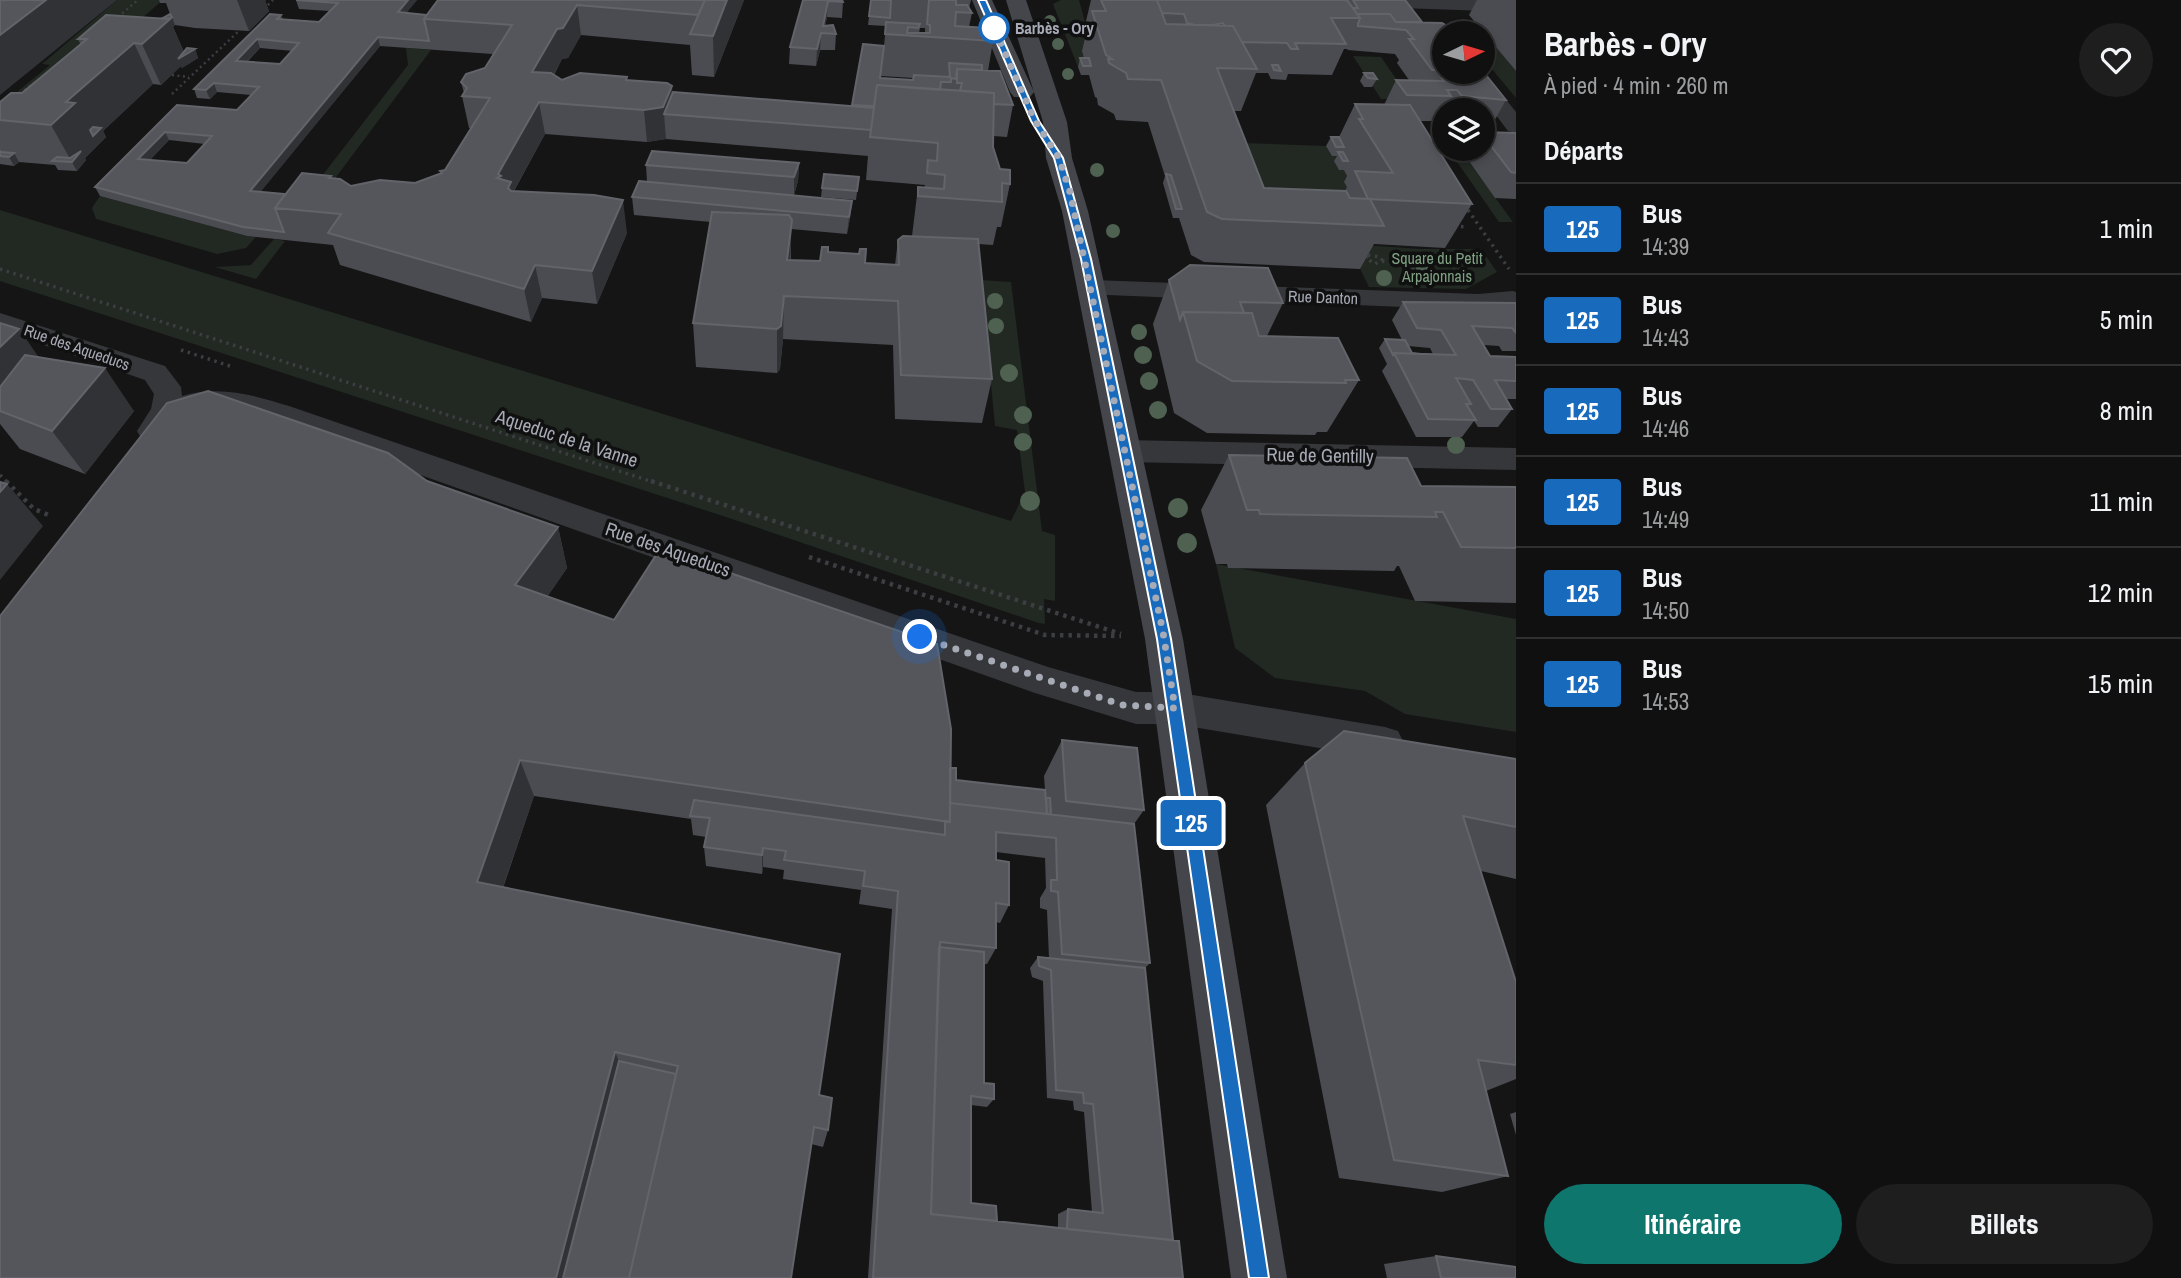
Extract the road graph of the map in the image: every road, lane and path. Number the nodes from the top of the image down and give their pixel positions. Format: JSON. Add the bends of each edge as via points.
{"nodes":[{"id":1,"x":138,"y":0,"type":"edge"},
{"id":2,"x":273,"y":0,"type":"edge"},
{"id":3,"x":982,"y":0,"type":"edge"},
{"id":4,"x":1016,"y":0,"type":"edge"},
{"id":5,"x":1343,"y":0,"type":"edge"},
{"id":6,"x":1420,"y":3,"type":"junction"},
{"id":7,"x":1516,"y":6,"type":"edge"},
{"id":8,"x":262,"y":11,"type":"dead end"},
{"id":9,"x":118,"y":17,"type":"edge"},
{"id":10,"x":1433,"y":21,"type":"edge"},
{"id":11,"x":240,"y":30,"type":"dead end"},
{"id":12,"x":77,"y":51,"type":"edge"},
{"id":13,"x":172,"y":75,"type":"dead end"},
{"id":14,"x":190,"y":77,"type":"junction"},
{"id":15,"x":1483,"y":84,"type":"edge"},
{"id":16,"x":172,"y":94,"type":"dead end"},
{"id":17,"x":9,"y":103,"type":"edge"},
{"id":18,"x":1516,"y":126,"type":"edge"},
{"id":19,"x":1419,"y":137,"type":"edge"},
{"id":20,"x":1432,"y":138,"type":"edge"},
{"id":21,"x":1059,"y":158,"type":"junction"},
{"id":22,"x":1465,"y":205,"type":"edge"},
{"id":23,"x":1444,"y":226,"type":"edge"},
{"id":24,"x":1466,"y":227,"type":"edge"},
{"id":25,"x":1382,"y":261,"type":"dead end"},
{"id":26,"x":1413,"y":267,"type":"dead end"},
{"id":27,"x":0,"y":269,"type":"edge"},
{"id":28,"x":1511,"y":273,"type":"dead end"},
{"id":29,"x":1092,"y":288,"type":"junction"},
{"id":30,"x":1513,"y":299,"type":"dead end"},
{"id":31,"x":0,"y":321,"type":"edge"},
{"id":32,"x":163,"y":416,"type":"junction"},
{"id":33,"x":1125,"y":451,"type":"junction"},
{"id":34,"x":130,"y":458,"type":"edge"},
{"id":35,"x":1516,"y":459,"type":"edge"},
{"id":36,"x":0,"y":475,"type":"edge"},
{"id":37,"x":51,"y":516,"type":"dead end"},
{"id":38,"x":1125,"y":636,"type":"dead end"},
{"id":39,"x":1175,"y":708,"type":"junction"},
{"id":40,"x":1423,"y":750,"type":"edge"},
{"id":41,"x":1259,"y":1278,"type":"edge"}],
"edges":[{"from":1,"to":9,"type":"path"},
{"from":2,"to":8,"type":"path"},
{"from":3,"to":21,"type":"main road","via":[[1035,121]]},
{"from":4,"to":21,"type":"main road","via":[[1055,122]]},
{"from":5,"to":6,"type":"street"},
{"from":6,"to":7,"type":"street"},
{"from":6,"to":10,"type":"street"},
{"from":11,"to":14,"type":"path"},
{"from":12,"to":17,"type":"path"},
{"from":13,"to":14,"type":"path"},
{"from":14,"to":16,"type":"path"},
{"from":15,"to":18,"type":"street"},
{"from":19,"to":20,"type":"path"},
{"from":21,"to":29,"type":"main road"},
{"from":22,"to":28,"type":"path"},
{"from":23,"to":24,"type":"path"},
{"from":25,"to":26,"type":"path"},
{"from":27,"to":38,"type":"path","name":"Aqueduc de la Vanne"},
{"from":29,"to":30,"type":"street","name":"Rue Danton","via":[[1478,302]]},
{"from":29,"to":33,"type":"main road"},
{"from":31,"to":32,"type":"street","name":"Rue des Aqueducs","via":[[155,373],[168,389],[170,400]]},
{"from":32,"to":34,"type":"street"},
{"from":32,"to":39,"type":"street","name":"Rue des Aqueducs","via":[[207,398],[233,399],[1048,682],[1136,708]]},
{"from":33,"to":35,"type":"street","name":"Rue de Gentilly"},
{"from":33,"to":39,"type":"main road"},
{"from":36,"to":37,"type":"path","via":[[34,509]]},
{"from":39,"to":40,"type":"street","name":"Rue des Aqueducs"},
{"from":39,"to":41,"type":"main road"}]}
